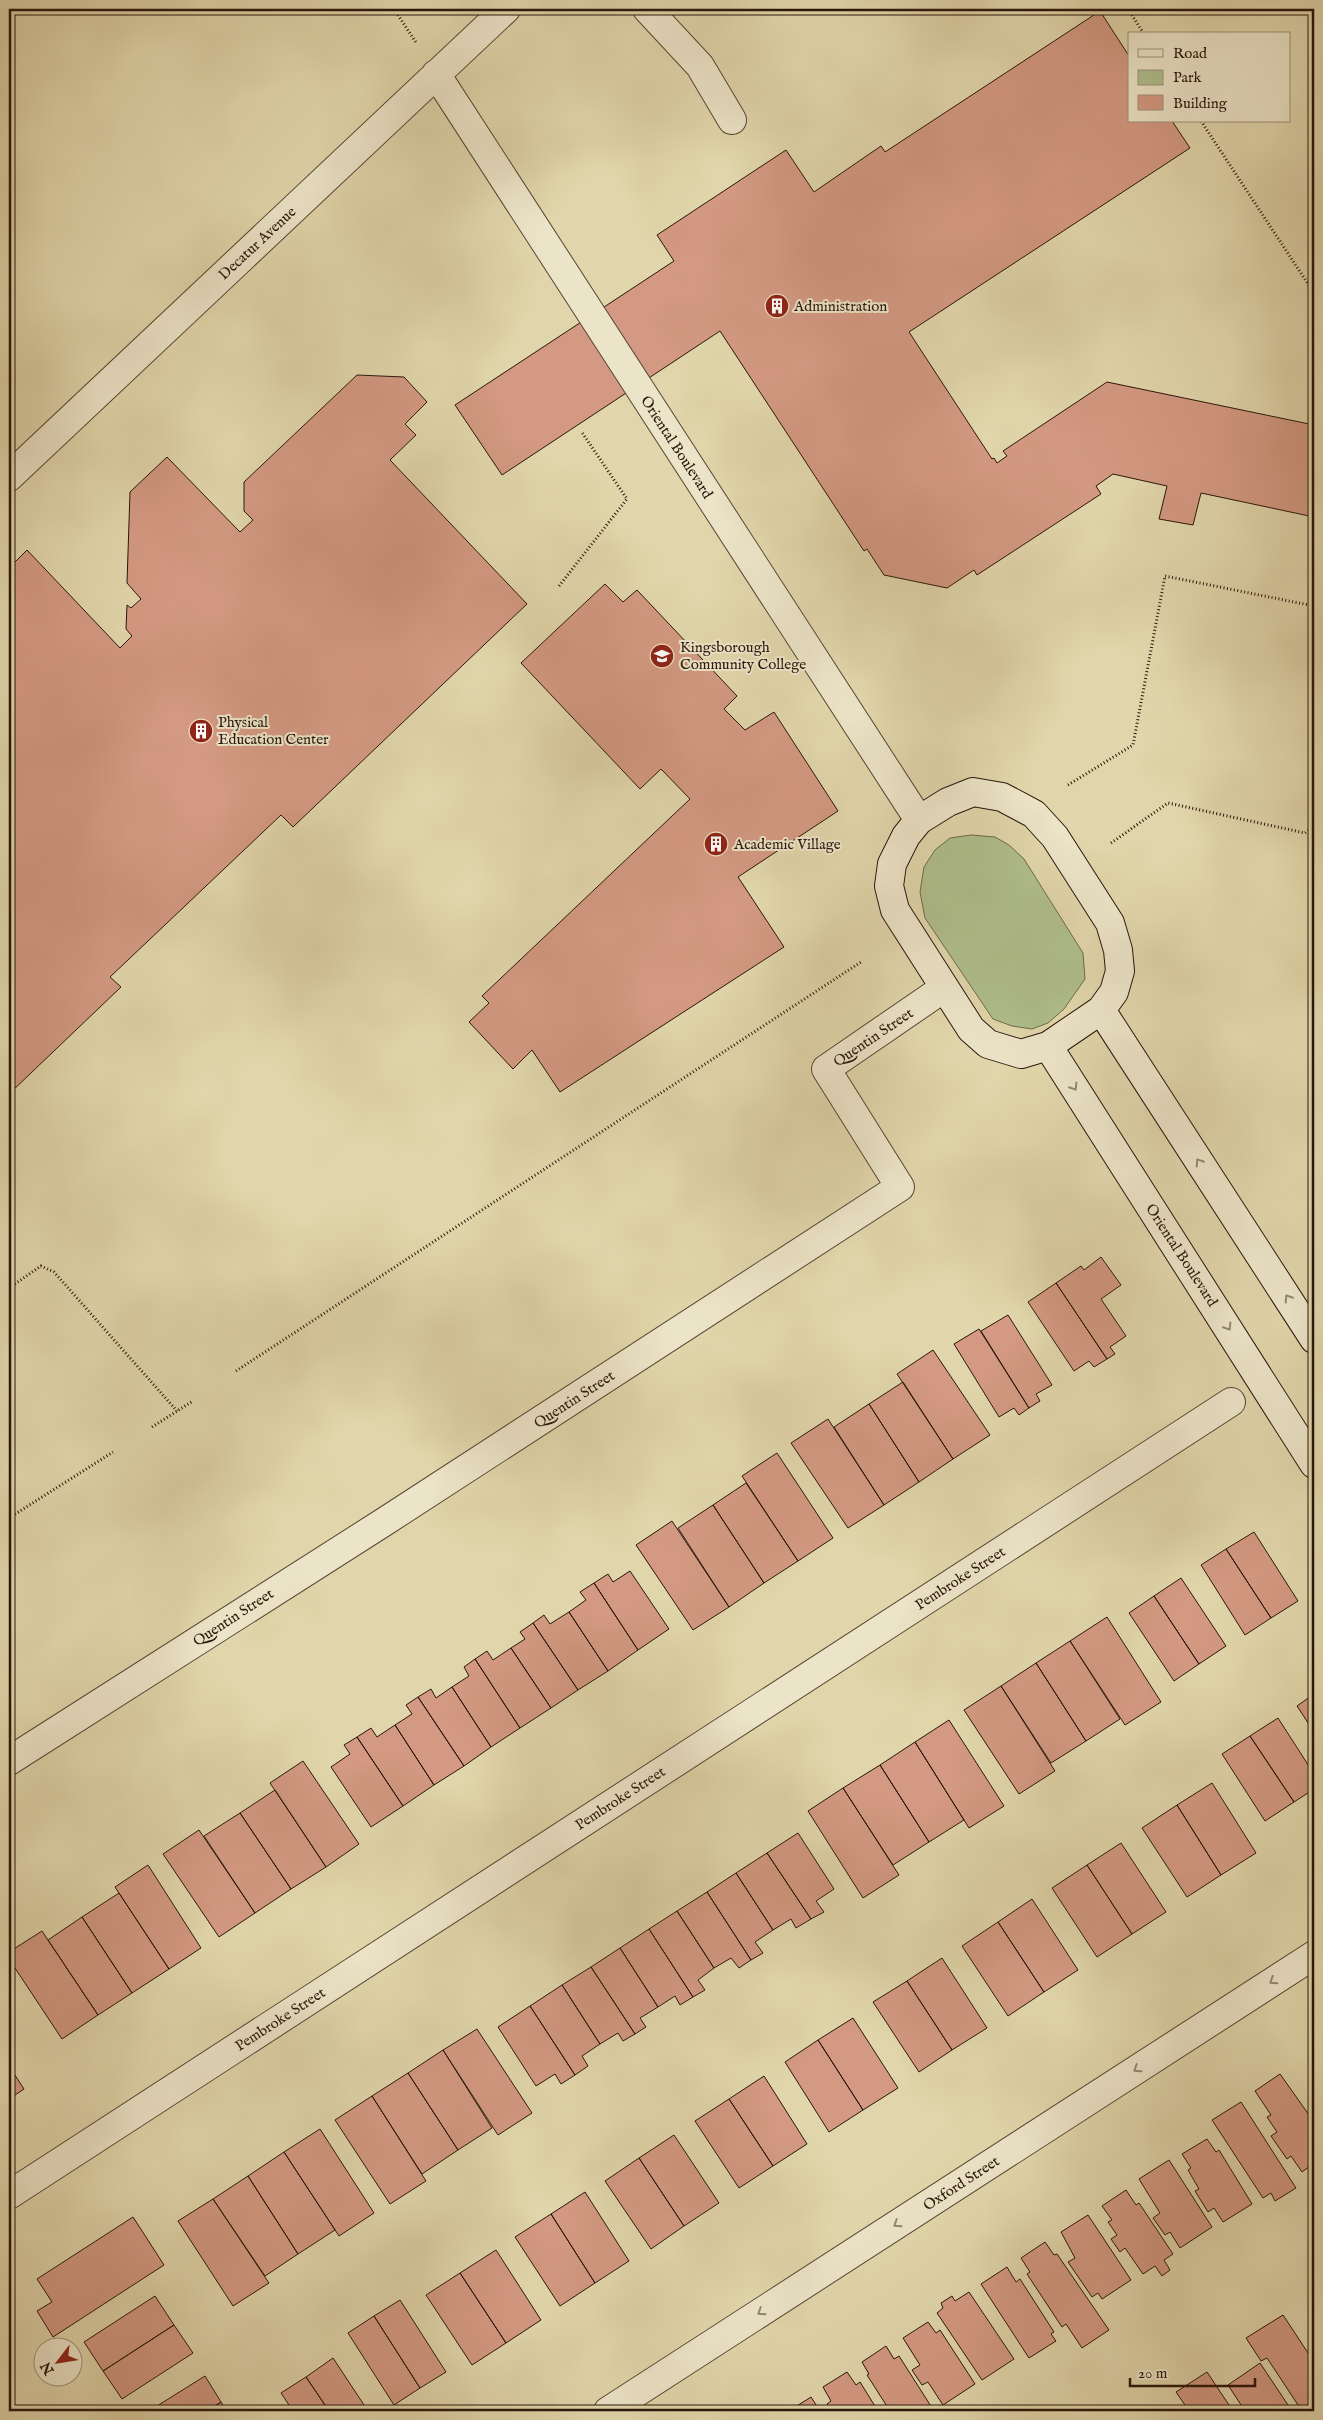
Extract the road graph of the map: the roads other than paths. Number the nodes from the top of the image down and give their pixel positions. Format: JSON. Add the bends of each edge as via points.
{"nodes":[{"id":1,"x":506,"y":9,"type":"edge"},
{"id":2,"x":647,"y":9,"type":"edge"},
{"id":3,"x":436,"y":74,"type":"junction"},
{"id":4,"x":732,"y":120,"type":"dead end"},
{"id":5,"x":9,"y":477,"type":"edge"},
{"id":6,"x":919,"y":820,"type":"junction"},
{"id":7,"x":944,"y":988,"type":"junction"},
{"id":8,"x":1101,"y":1010,"type":"junction"},
{"id":9,"x":1048,"y":1046,"type":"junction"},
{"id":10,"x":1314,"y":1339,"type":"edge"},
{"id":11,"x":1231,"y":1402,"type":"dead end"},
{"id":12,"x":1314,"y":1464,"type":"edge"},
{"id":13,"x":9,"y":1761,"type":"edge"},
{"id":14,"x":1314,"y":1954,"type":"edge"},
{"id":15,"x":9,"y":2195,"type":"edge"},
{"id":16,"x":608,"y":2411,"type":"edge"}],
"edges":[{"from":1,"to":3,"type":"street","name":"Decatur Avenue"},
{"from":2,"to":4,"type":"street","via":[[700,66]]},
{"from":3,"to":5,"type":"street","name":"Decatur Avenue"},
{"from":3,"to":6,"type":"street","name":"Oriental Boulevard"},
{"from":6,"to":7,"type":"street","via":[[906,836],[892,864],[889,886],[895,910]]},
{"from":6,"to":8,"type":"street","via":[[948,802],[973,792],[1002,797],[1034,814],[1055,837],[1110,923],[1120,971],[1114,992]]},
{"from":7,"to":9,"type":"street","via":[[971,1029],[988,1044],[1021,1054]]},
{"from":7,"to":13,"type":"street","name":"Quentin Street","via":[[826,1069],[900,1187]]},
{"from":8,"to":9,"type":"street"},
{"from":10,"to":8,"type":"street","one_way":true},
{"from":9,"to":12,"type":"street","name":"Oriental Boulevard","one_way":true},
{"from":11,"to":15,"type":"street","name":"Pembroke Street"},
{"from":14,"to":16,"type":"street","name":"Oxford Street","one_way":true}]}
